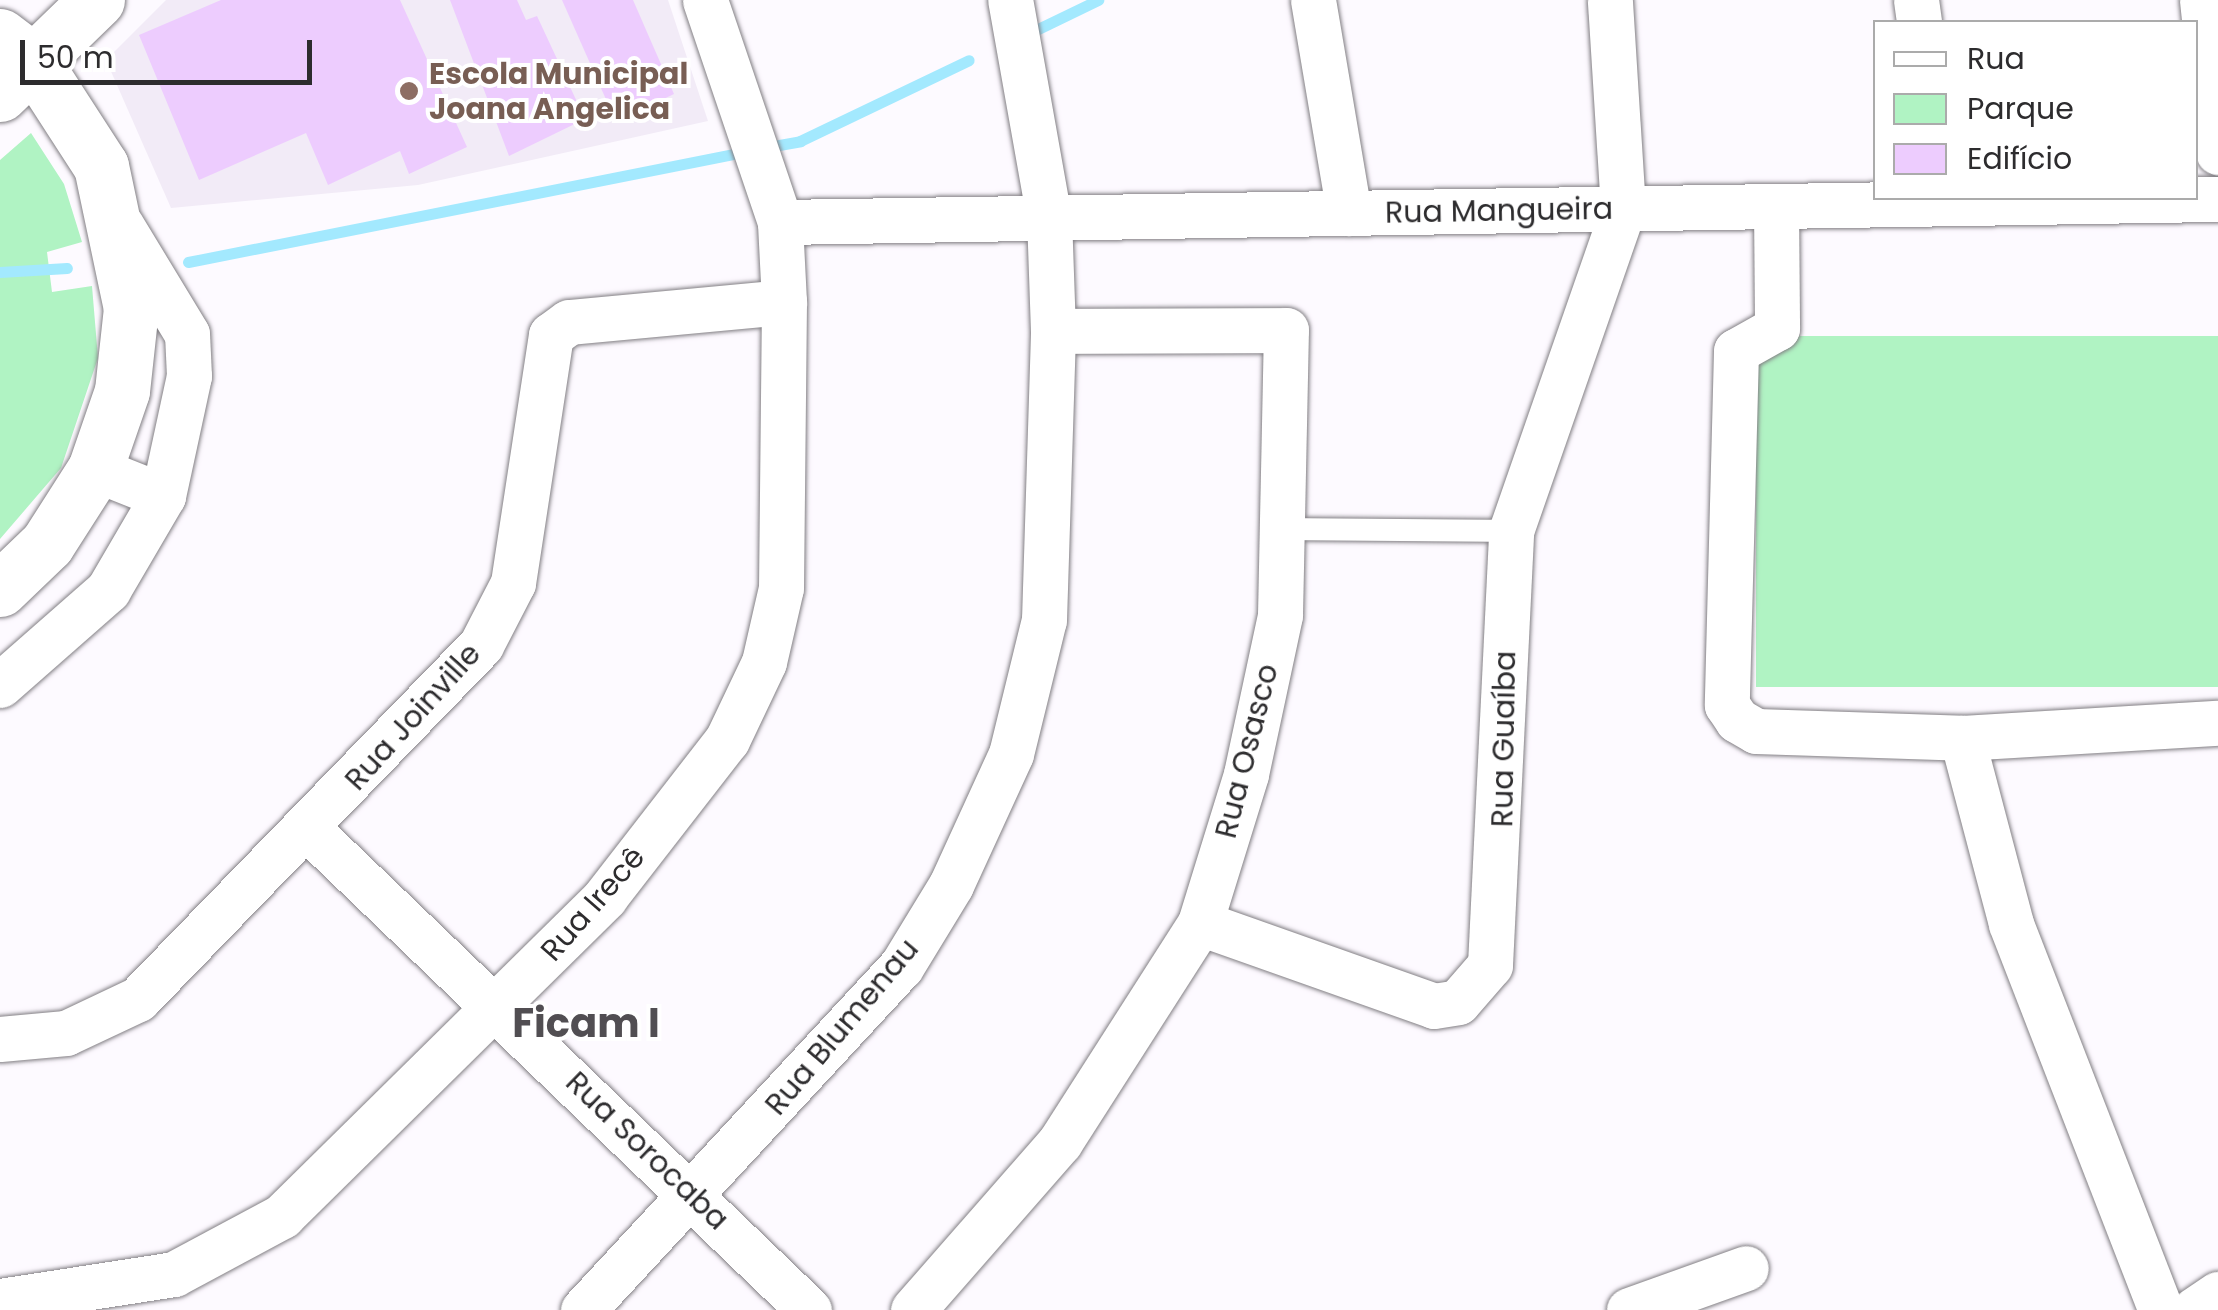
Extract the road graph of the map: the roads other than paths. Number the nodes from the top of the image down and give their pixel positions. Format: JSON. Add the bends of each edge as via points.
{"nodes":[{"id":1,"x":97,"y":0,"type":"edge"},
{"id":2,"x":705,"y":0,"type":"edge"},
{"id":3,"x":1010,"y":0,"type":"edge"},
{"id":4,"x":1313,"y":0,"type":"edge"},
{"id":5,"x":1610,"y":0,"type":"edge"},
{"id":6,"x":2202,"y":0,"type":"edge"},
{"id":7,"x":11,"y":64,"type":"edge"},
{"id":8,"x":2218,"y":152,"type":"edge"},
{"id":9,"x":2079,"y":200,"type":"edge"},
{"id":10,"x":1940,"y":201,"type":"edge"},
{"id":11,"x":1776,"y":206,"type":"junction"},
{"id":12,"x":1623,"y":209,"type":"junction"},
{"id":13,"x":1348,"y":213,"type":"junction"},
{"id":14,"x":1049,"y":218,"type":"junction"},
{"id":15,"x":780,"y":222,"type":"junction"},
{"id":16,"x":121,"y":225,"type":"junction"},
{"id":17,"x":784,"y":302,"type":"junction"},
{"id":18,"x":1053,"y":330,"type":"junction"},
{"id":19,"x":95,"y":470,"type":"junction"},
{"id":20,"x":163,"y":496,"type":"junction"},
{"id":21,"x":1289,"y":529,"type":"junction"},
{"id":22,"x":1511,"y":531,"type":"junction"},
{"id":23,"x":0,"y":588,"type":"edge"},
{"id":24,"x":0,"y":685,"type":"edge"},
{"id":25,"x":2218,"y":723,"type":"edge"},
{"id":26,"x":1962,"y":738,"type":"junction"},
{"id":27,"x":309,"y":830,"type":"junction"},
{"id":28,"x":1200,"y":924,"type":"junction"},
{"id":29,"x":500,"y":1008,"type":"junction"},
{"id":30,"x":0,"y":1039,"type":"edge"},
{"id":31,"x":694,"y":1197,"type":"junction"},
{"id":32,"x":1746,"y":1268,"type":"dead end"},
{"id":33,"x":2218,"y":1294,"type":"edge"},
{"id":34,"x":0,"y":1301,"type":"edge"},
{"id":35,"x":582,"y":1310,"type":"edge"},
{"id":36,"x":809,"y":1310,"type":"edge"},
{"id":37,"x":913,"y":1310,"type":"edge"},
{"id":38,"x":1629,"y":1310,"type":"edge"},
{"id":39,"x":2162,"y":1310,"type":"edge"},
{"id":40,"x":2194,"y":1310,"type":"edge"}],
"edges":[{"from":1,"to":7,"type":"street"},
{"from":2,"to":15,"type":"street","name":"Rua Irecê"},
{"from":3,"to":14,"type":"street","name":"Rua Blumenau"},
{"from":4,"to":13,"type":"street"},
{"from":5,"to":12,"type":"street"},
{"from":6,"to":8,"type":"street"},
{"from":7,"to":16,"type":"street","via":[[101,166]]},
{"from":9,"to":10,"type":"street","name":"Rua Mangueira"},
{"from":10,"to":11,"type":"street","name":"Rua Mangueira"},
{"from":11,"to":12,"type":"street","name":"Rua Mangueira"},
{"from":11,"to":26,"type":"street","via":[[1777,328],[1736,350],[1727,705],[1756,732]]},
{"from":12,"to":13,"type":"street","name":"Rua Mangueira"},
{"from":12,"to":22,"type":"street","name":"Rua Guaíba"},
{"from":13,"to":14,"type":"street","name":"Rua Mangueira"},
{"from":14,"to":15,"type":"street","name":"Rua Mangueira"},
{"from":14,"to":18,"type":"street","name":"Rua Blumenau"},
{"from":15,"to":17,"type":"street","name":"Rua Irecê"},
{"from":16,"to":19,"type":"street","via":[[131,308],[122,390]]},
{"from":16,"to":20,"type":"street","via":[[187,334],[189,376]]},
{"from":17,"to":27,"type":"street","name":"Rua Joinville","via":[[569,322],[551,334],[512,582],[481,645]]},
{"from":17,"to":29,"type":"street","name":"Rua Irecê","via":[[781,588],[764,662],[727,740],[606,897]]},
{"from":18,"to":21,"type":"street","name":"Rua Osasco","via":[[1286,330]]},
{"from":18,"to":31,"type":"street","name":"Rua Blumenau","via":[[1044,620],[1012,754],[952,885],[901,966]]},
{"from":19,"to":20,"type":"street"},
{"from":19,"to":23,"type":"street","via":[[47,544]]},
{"from":20,"to":24,"type":"street","via":[[108,590]]},
{"from":21,"to":22,"type":"lane"},
{"from":21,"to":28,"type":"street","name":"Rua Osasco","via":[[1246,774]]},
{"from":22,"to":28,"type":"street","name":"Rua Guaíba","via":[[1502,858],[1490,965],[1476,988],[1434,1006]]},
{"from":25,"to":26,"type":"street"},
{"from":26,"to":39,"type":"street","via":[[2011,924]]},
{"from":27,"to":29,"type":"street","name":"Rua Sorocaba"},
{"from":27,"to":30,"type":"street","name":"Rua Joinville","via":[[138,998],[66,1034]]},
{"from":28,"to":37,"type":"street","name":"Rua Osasco","via":[[1060,1142]]},
{"from":29,"to":31,"type":"street","name":"Rua Sorocaba"},
{"from":29,"to":34,"type":"street","name":"Rua Irecê","via":[[282,1216],[227,1251],[81,1295]]},
{"from":31,"to":35,"type":"street","name":"Rua Blumenau"},
{"from":31,"to":36,"type":"street","name":"Rua Sorocaba"},
{"from":32,"to":38,"type":"street"},
{"from":33,"to":40,"type":"street"}]}
